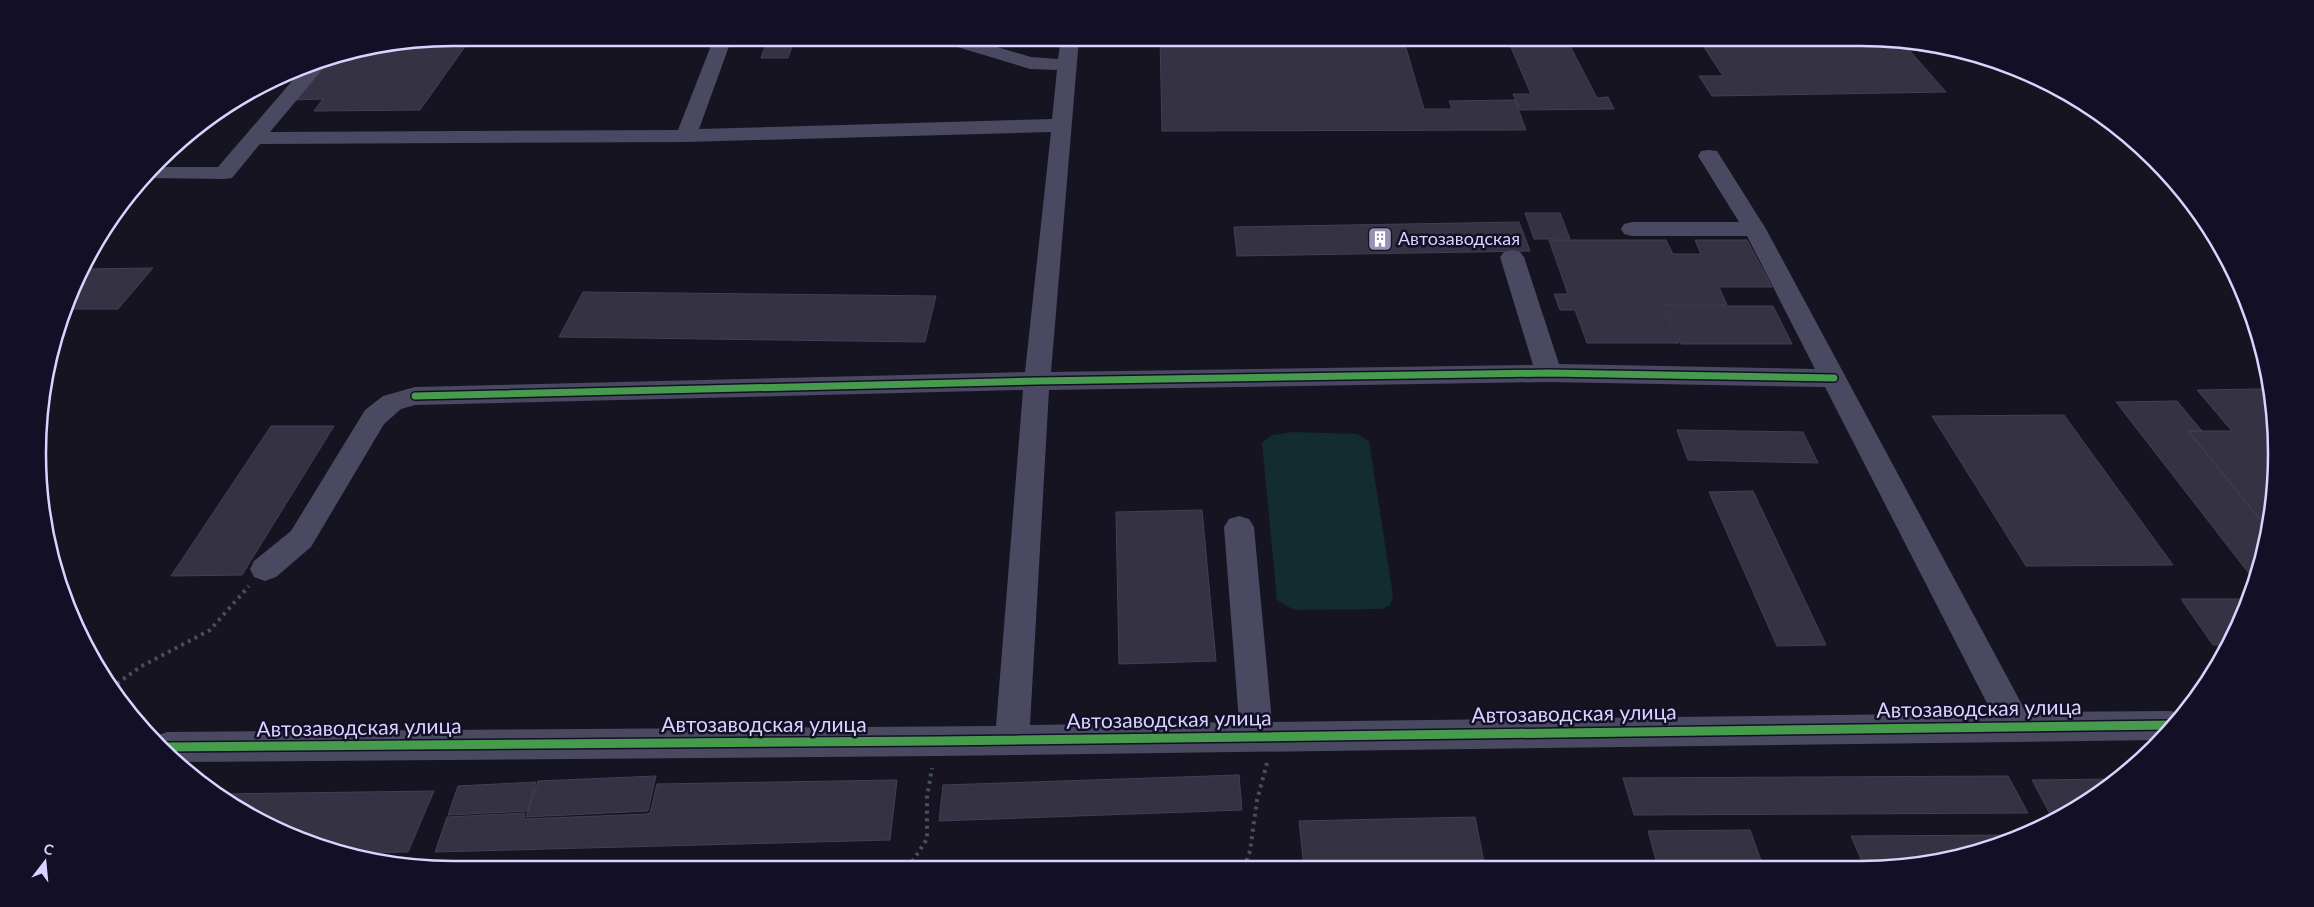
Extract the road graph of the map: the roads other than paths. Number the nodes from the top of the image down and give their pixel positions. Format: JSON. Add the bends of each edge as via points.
{"nodes":[{"id":1,"x":720,"y":46,"type":"edge"},
{"id":2,"x":974,"y":46,"type":"edge"},
{"id":3,"x":1069,"y":46,"type":"edge"},
{"id":4,"x":1068,"y":64,"type":"junction"},
{"id":5,"x":309,"y":73,"type":"edge"},
{"id":6,"x":1062,"y":125,"type":"junction"},
{"id":7,"x":686,"y":136,"type":"junction"},
{"id":8,"x":253,"y":138,"type":"junction"},
{"id":9,"x":1709,"y":156,"type":"dead end"},
{"id":10,"x":159,"y":173,"type":"edge"},
{"id":11,"x":1632,"y":229,"type":"dead end"},
{"id":12,"x":1755,"y":229,"type":"junction"},
{"id":13,"x":1512,"y":257,"type":"dead end"},
{"id":14,"x":1548,"y":373,"type":"junction"},
{"id":15,"x":1834,"y":378,"type":"junction"},
{"id":16,"x":1036,"y":381,"type":"junction"},
{"id":17,"x":1238,"y":527,"type":"dead end"},
{"id":18,"x":265,"y":569,"type":"road end"},
{"id":19,"x":2164,"y":725,"type":"edge"},
{"id":20,"x":2016,"y":726,"type":"junction"},
{"id":21,"x":1266,"y":736,"type":"junction"},
{"id":22,"x":1012,"y":739,"type":"junction"},
{"id":23,"x":173,"y":748,"type":"edge"}],
"edges":[{"from":1,"to":7,"type":"street"},
{"from":2,"to":4,"type":"street","via":[[1030,63]]},
{"from":3,"to":4,"type":"street"},
{"from":4,"to":6,"type":"street"},
{"from":5,"to":8,"type":"street"},
{"from":6,"to":7,"type":"street"},
{"from":6,"to":16,"type":"street"},
{"from":7,"to":8,"type":"street"},
{"from":8,"to":10,"type":"street","via":[[224,173]]},
{"from":9,"to":12,"type":"street"},
{"from":11,"to":12,"type":"street"},
{"from":12,"to":15,"type":"street"},
{"from":13,"to":14,"type":"street"},
{"from":14,"to":15,"type":"street"},
{"from":14,"to":16,"type":"street"},
{"from":15,"to":20,"type":"street"},
{"from":16,"to":18,"type":"street","via":[[414,396],[392,402],[374,417],[301,539]]},
{"from":16,"to":22,"type":"street"},
{"from":17,"to":21,"type":"street"},
{"from":19,"to":20,"type":"street","name":"Автозаводская улица"},
{"from":20,"to":21,"type":"street","name":"Автозаводская улица"},
{"from":21,"to":22,"type":"street","name":"Автозаводская улица"},
{"from":22,"to":23,"type":"street","name":"Автозаводская улица"}]}
